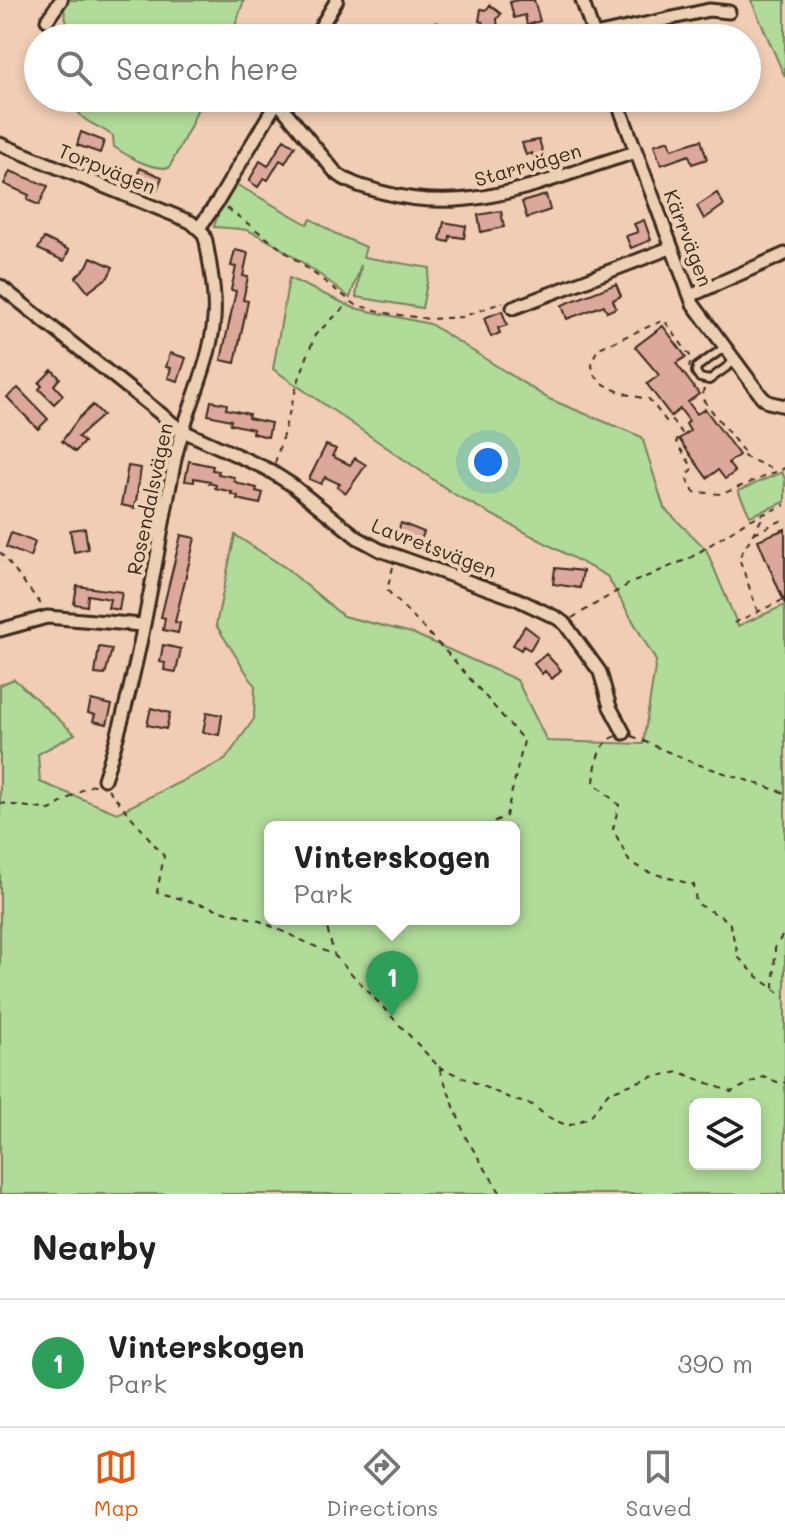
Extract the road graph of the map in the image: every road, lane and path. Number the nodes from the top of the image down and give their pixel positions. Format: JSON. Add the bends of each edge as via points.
{"nodes":[{"id":1,"x":61,"y":0,"type":"edge"},
{"id":2,"x":337,"y":0,"type":"edge"},
{"id":3,"x":582,"y":0,"type":"edge"},
{"id":4,"x":729,"y":12,"type":"dead end"},
{"id":5,"x":47,"y":20,"type":"dead end"},
{"id":6,"x":322,"y":24,"type":"edge"},
{"id":7,"x":587,"y":24,"type":"edge"},
{"id":8,"x":647,"y":24,"type":"edge"},
{"id":9,"x":271,"y":112,"type":"edge"},
{"id":10,"x":288,"y":112,"type":"edge"},
{"id":11,"x":621,"y":112,"type":"edge"},
{"id":12,"x":0,"y":144,"type":"edge"},
{"id":13,"x":636,"y":152,"type":"junction"},
{"id":14,"x":218,"y":201,"type":"junction"},
{"id":15,"x":199,"y":228,"type":"junction"},
{"id":16,"x":670,"y":248,"type":"junction"},
{"id":17,"x":785,"y":254,"type":"edge"},
{"id":18,"x":0,"y":286,"type":"edge"},
{"id":19,"x":690,"y":296,"type":"junction"},
{"id":20,"x":350,"y":302,"type":"junction"},
{"id":21,"x":513,"y":308,"type":"joint"},
{"id":22,"x":725,"y":347,"type":"junction"},
{"id":23,"x":735,"y":361,"type":"junction"},
{"id":24,"x":688,"y":367,"type":"dead end"},
{"id":25,"x":704,"y":389,"type":"dead end"},
{"id":26,"x":785,"y":406,"type":"edge"},
{"id":27,"x":181,"y":430,"type":"junction"},
{"id":28,"x":785,"y":468,"type":"edge"},
{"id":29,"x":776,"y":471,"type":"junction"},
{"id":30,"x":272,"y":473,"type":"junction"},
{"id":31,"x":785,"y":505,"type":"edge"},
{"id":32,"x":765,"y":513,"type":"junction"},
{"id":33,"x":785,"y":519,"type":"edge"},
{"id":34,"x":753,"y":533,"type":"junction"},
{"id":35,"x":0,"y":552,"type":"edge"},
{"id":36,"x":397,"y":556,"type":"junction"},
{"id":37,"x":785,"y":599,"type":"edge"},
{"id":38,"x":758,"y":612,"type":"junction"},
{"id":39,"x":47,"y":617,"type":"junction"},
{"id":40,"x":734,"y":623,"type":"dead end"},
{"id":41,"x":565,"y":624,"type":"junction"},
{"id":42,"x":142,"y":625,"type":"junction"},
{"id":43,"x":0,"y":630,"type":"edge"},
{"id":44,"x":624,"y":733,"type":"junction"},
{"id":45,"x":104,"y":779,"type":"dead end"},
{"id":46,"x":785,"y":793,"type":"edge"},
{"id":47,"x":0,"y":803,"type":"edge"},
{"id":48,"x":495,"y":821,"type":"edge"},
{"id":49,"x":264,"y":923,"type":"edge"},
{"id":50,"x":269,"y":925,"type":"edge"},
{"id":51,"x":326,"y":925,"type":"edge"},
{"id":52,"x":785,"y":931,"type":"edge"},
{"id":53,"x":334,"y":955,"type":"junction"},
{"id":54,"x":774,"y":989,"type":"junction"},
{"id":55,"x":785,"y":997,"type":"edge"},
{"id":56,"x":439,"y":1067,"type":"junction"},
{"id":57,"x":785,"y":1082,"type":"edge"},
{"id":58,"x":501,"y":1194,"type":"edge"}],
"edges":[{"from":1,"to":5,"type":"street"},
{"from":2,"to":6,"type":"street"},
{"from":3,"to":7,"type":"street"},
{"from":4,"to":8,"type":"street","via":[[709,10]]},
{"from":9,"to":14,"type":"street"},
{"from":10,"to":13,"type":"street","name":"Starrvägen","via":[[348,182],[408,199],[462,202],[499,195]]},
{"from":11,"to":13,"type":"street","name":"Kärrvägen"},
{"from":12,"to":15,"type":"street","name":"Torpvägen"},
{"from":13,"to":16,"type":"street","name":"Kärrvägen"},
{"from":14,"to":15,"type":"street"},
{"from":14,"to":20,"type":"path"},
{"from":15,"to":27,"type":"street","name":"Rosendalsvägen","via":[[206,241],[214,319]]},
{"from":16,"to":19,"type":"street","name":"Kärrvägen"},
{"from":16,"to":21,"type":"street"},
{"from":17,"to":19,"type":"street"},
{"from":18,"to":27,"type":"street","name":"Lavretsvägen"},
{"from":19,"to":22,"type":"street","name":"Kärrvägen"},
{"from":20,"to":21,"type":"path","via":[[430,319],[462,317],[510,299]]},
{"from":20,"to":30,"type":"path","via":[[315,335]]},
{"from":22,"to":23,"type":"street","name":"Kärrvägen"},
{"from":22,"to":23,"type":"lane","via":[[697,367],[700,378],[709,380]]},
{"from":23,"to":26,"type":"street","name":"Kärrvägen","via":[[762,397]]},
{"from":24,"to":29,"type":"path","via":[[691,357],[664,320],[599,348],[591,366],[619,394],[649,399],[667,422],[671,419],[682,433],[676,442],[693,468],[686,477],[694,492],[722,494]]},
{"from":25,"to":29,"type":"path","via":[[701,397],[741,455]]},
{"from":27,"to":30,"type":"street","name":"Lavretsvägen"},
{"from":27,"to":42,"type":"street","name":"Rosendalsvägen"},
{"from":28,"to":29,"type":"path"},
{"from":30,"to":36,"type":"street","name":"Lavretsvägen","via":[[358,538]]},
{"from":31,"to":32,"type":"path"},
{"from":32,"to":34,"type":"path"},
{"from":32,"to":41,"type":"path","via":[[690,558],[597,601]]},
{"from":33,"to":34,"type":"path"},
{"from":34,"to":38,"type":"path","via":[[739,558]]},
{"from":35,"to":39,"type":"path"},
{"from":36,"to":41,"type":"street","name":"Lavretsvägen","via":[[517,599]]},
{"from":36,"to":48,"type":"path","via":[[387,590],[524,741],[506,816]]},
{"from":37,"to":38,"type":"path"},
{"from":38,"to":40,"type":"path"},
{"from":39,"to":42,"type":"street"},
{"from":39,"to":43,"type":"street"},
{"from":41,"to":44,"type":"street","name":"Lavretsvägen","via":[[600,672]]},
{"from":42,"to":45,"type":"street","name":"Rosendalsvägen","via":[[124,722]]},
{"from":44,"to":46,"type":"path"},
{"from":44,"to":54,"type":"path","via":[[608,739],[597,753],[594,783],[619,805],[613,829],[629,861],[694,885],[696,903],[729,921],[739,958]]},
{"from":47,"to":49,"type":"path","via":[[50,810],[102,782],[164,856],[157,892]]},
{"from":50,"to":53,"type":"path"},
{"from":51,"to":53,"type":"path"},
{"from":52,"to":54,"type":"path","via":[[775,948]]},
{"from":53,"to":56,"type":"path"},
{"from":54,"to":55,"type":"path"},
{"from":56,"to":57,"type":"path","via":[[533,1105],[568,1126],[590,1117],[608,1093],[651,1077],[680,1072],[731,1092],[763,1077]]},
{"from":56,"to":58,"type":"path","via":[[466,1138]]}]}
